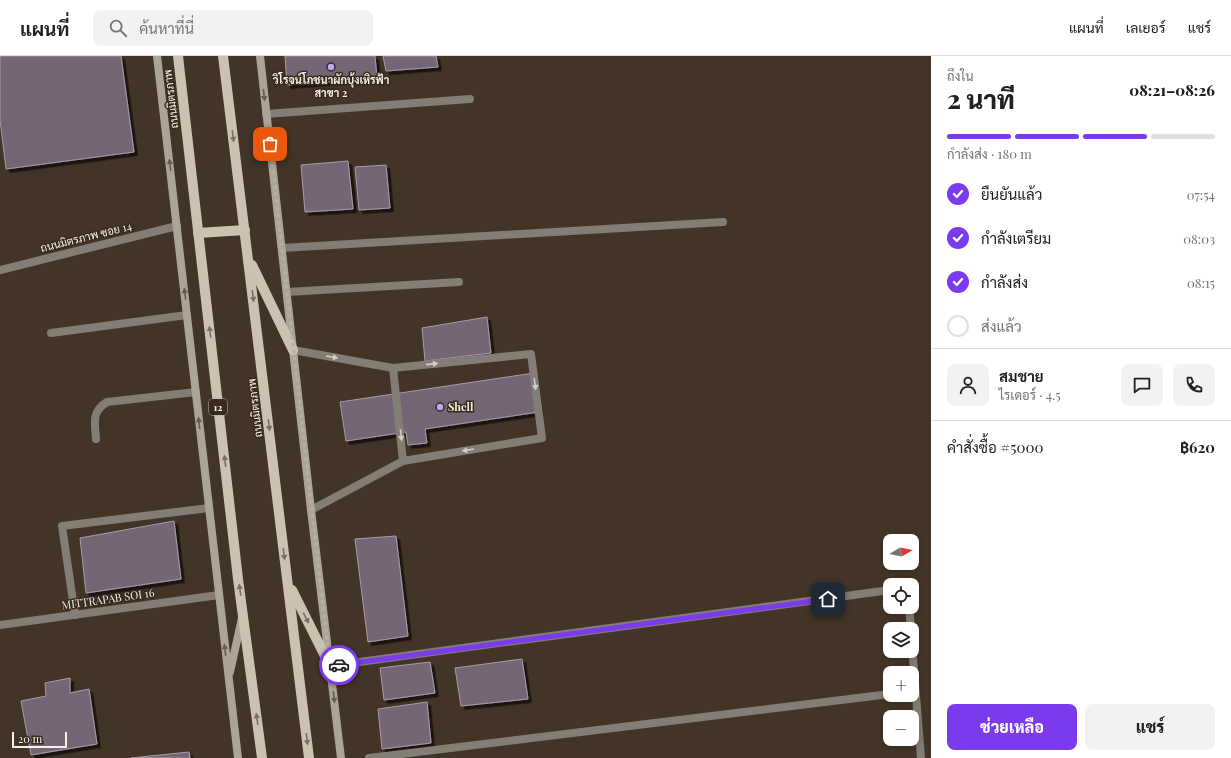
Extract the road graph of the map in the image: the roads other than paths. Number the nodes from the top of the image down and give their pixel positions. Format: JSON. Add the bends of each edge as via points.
{"nodes":[{"id":1,"x":157,"y":56,"type":"edge"},
{"id":2,"x":178,"y":56,"type":"edge"},
{"id":3,"x":223,"y":56,"type":"edge"},
{"id":4,"x":260,"y":56,"type":"edge"},
{"id":5,"x":470,"y":99,"type":"dead end"},
{"id":6,"x":266,"y":114,"type":"junction"},
{"id":7,"x":723,"y":222,"type":"dead end"},
{"id":8,"x":177,"y":226,"type":"junction"},
{"id":9,"x":245,"y":230,"type":"junction"},
{"id":10,"x":198,"y":233,"type":"junction"},
{"id":11,"x":282,"y":248,"type":"junction"},
{"id":12,"x":248,"y":258,"type":"junction"},
{"id":13,"x":0,"y":270,"type":"edge"},
{"id":14,"x":459,"y":282,"type":"dead end"},
{"id":15,"x":287,"y":292,"type":"junction"},
{"id":16,"x":187,"y":315,"type":"junction"},
{"id":17,"x":51,"y":333,"type":"dead end"},
{"id":18,"x":293,"y":350,"type":"junction"},
{"id":19,"x":394,"y":368,"type":"junction"},
{"id":20,"x":196,"y":392,"type":"junction"},
{"id":21,"x":96,"y":439,"type":"dead end"},
{"id":22,"x":403,"y":461,"type":"junction"},
{"id":23,"x":209,"y":508,"type":"junction"},
{"id":24,"x":311,"y":510,"type":"junction"},
{"id":25,"x":288,"y":583,"type":"junction"},
{"id":26,"x":883,"y":591,"type":"edge"},
{"id":27,"x":219,"y":595,"type":"junction"},
{"id":28,"x":75,"y":614,"type":"junction"},
{"id":29,"x":243,"y":614,"type":"junction"},
{"id":30,"x":0,"y":625,"type":"edge"},
{"id":31,"x":330,"y":666,"type":"junction"},
{"id":32,"x":228,"y":678,"type":"junction"},
{"id":33,"x":883,"y":695,"type":"edge"},
{"id":34,"x":915,"y":702,"type":"edge"},
{"id":35,"x":238,"y":758,"type":"edge"},
{"id":36,"x":262,"y":758,"type":"edge"},
{"id":37,"x":309,"y":758,"type":"edge"},
{"id":38,"x":341,"y":758,"type":"edge"},
{"id":39,"x":369,"y":758,"type":"edge"},
{"id":40,"x":921,"y":758,"type":"edge"}],
"edges":[{"from":8,"to":1,"type":"main road","one_way":true},
{"from":2,"to":10,"type":"main road","name":"ถนนมิตรภาพ","number":"12"},
{"from":3,"to":9,"type":"main road","name":"ถนนมิตรภาพ","one_way":true},
{"from":4,"to":6,"type":"main road","one_way":true},
{"from":5,"to":6,"type":"street"},
{"from":6,"to":11,"type":"main road"},
{"from":7,"to":11,"type":"street"},
{"from":8,"to":13,"type":"street","name":"ถนนมิตรภาพ ซอย 14"},
{"from":16,"to":8,"type":"main road","one_way":true},
{"from":9,"to":10,"type":"main road"},
{"from":9,"to":12,"type":"main road","name":"ถนนมิตรภาพ"},
{"from":29,"to":10,"type":"main road","name":"ถนนมิตรภาพ","number":"12","one_way":true},
{"from":11,"to":15,"type":"main road"},
{"from":12,"to":18,"type":"main road"},
{"from":12,"to":25,"type":"main road","name":"ถนนมิตรภาพ","one_way":true},
{"from":14,"to":15,"type":"street"},
{"from":15,"to":18,"type":"main road"},
{"from":16,"to":17,"type":"street"},
{"from":16,"to":20,"type":"main road"},
{"from":18,"to":19,"type":"street","one_way":true},
{"from":18,"to":24,"type":"main road"},
{"from":19,"to":22,"type":"street","one_way":true},
{"from":19,"to":22,"type":"street","one_way":true,"via":[[531,354],[542,438]]},
{"from":20,"to":21,"type":"street","via":[[108,402],[97,412]]},
{"from":23,"to":20,"type":"main road","one_way":true},
{"from":22,"to":24,"type":"street"},
{"from":23,"to":27,"type":"main road"},
{"from":23,"to":28,"type":"street","via":[[62,526]]},
{"from":24,"to":31,"type":"main road"},
{"from":25,"to":31,"type":"main road","one_way":true},
{"from":25,"to":37,"type":"main road","name":"ถนนมิตรภาพ","one_way":true},
{"from":26,"to":31,"type":"street"},
{"from":27,"to":28,"type":"street","name":"MITTRAPAB SOI 16"},
{"from":32,"to":27,"type":"main road","one_way":true},
{"from":28,"to":30,"type":"street","name":"MITTRAPAB SOI 16"},
{"from":29,"to":32,"type":"main road"},
{"from":36,"to":29,"type":"main road","name":"ถนนมิตรภาพ","number":"12","one_way":true},
{"from":31,"to":38,"type":"main road","one_way":true},
{"from":32,"to":35,"type":"main road"},
{"from":33,"to":39,"type":"street"},
{"from":34,"to":40,"type":"street"}]}
